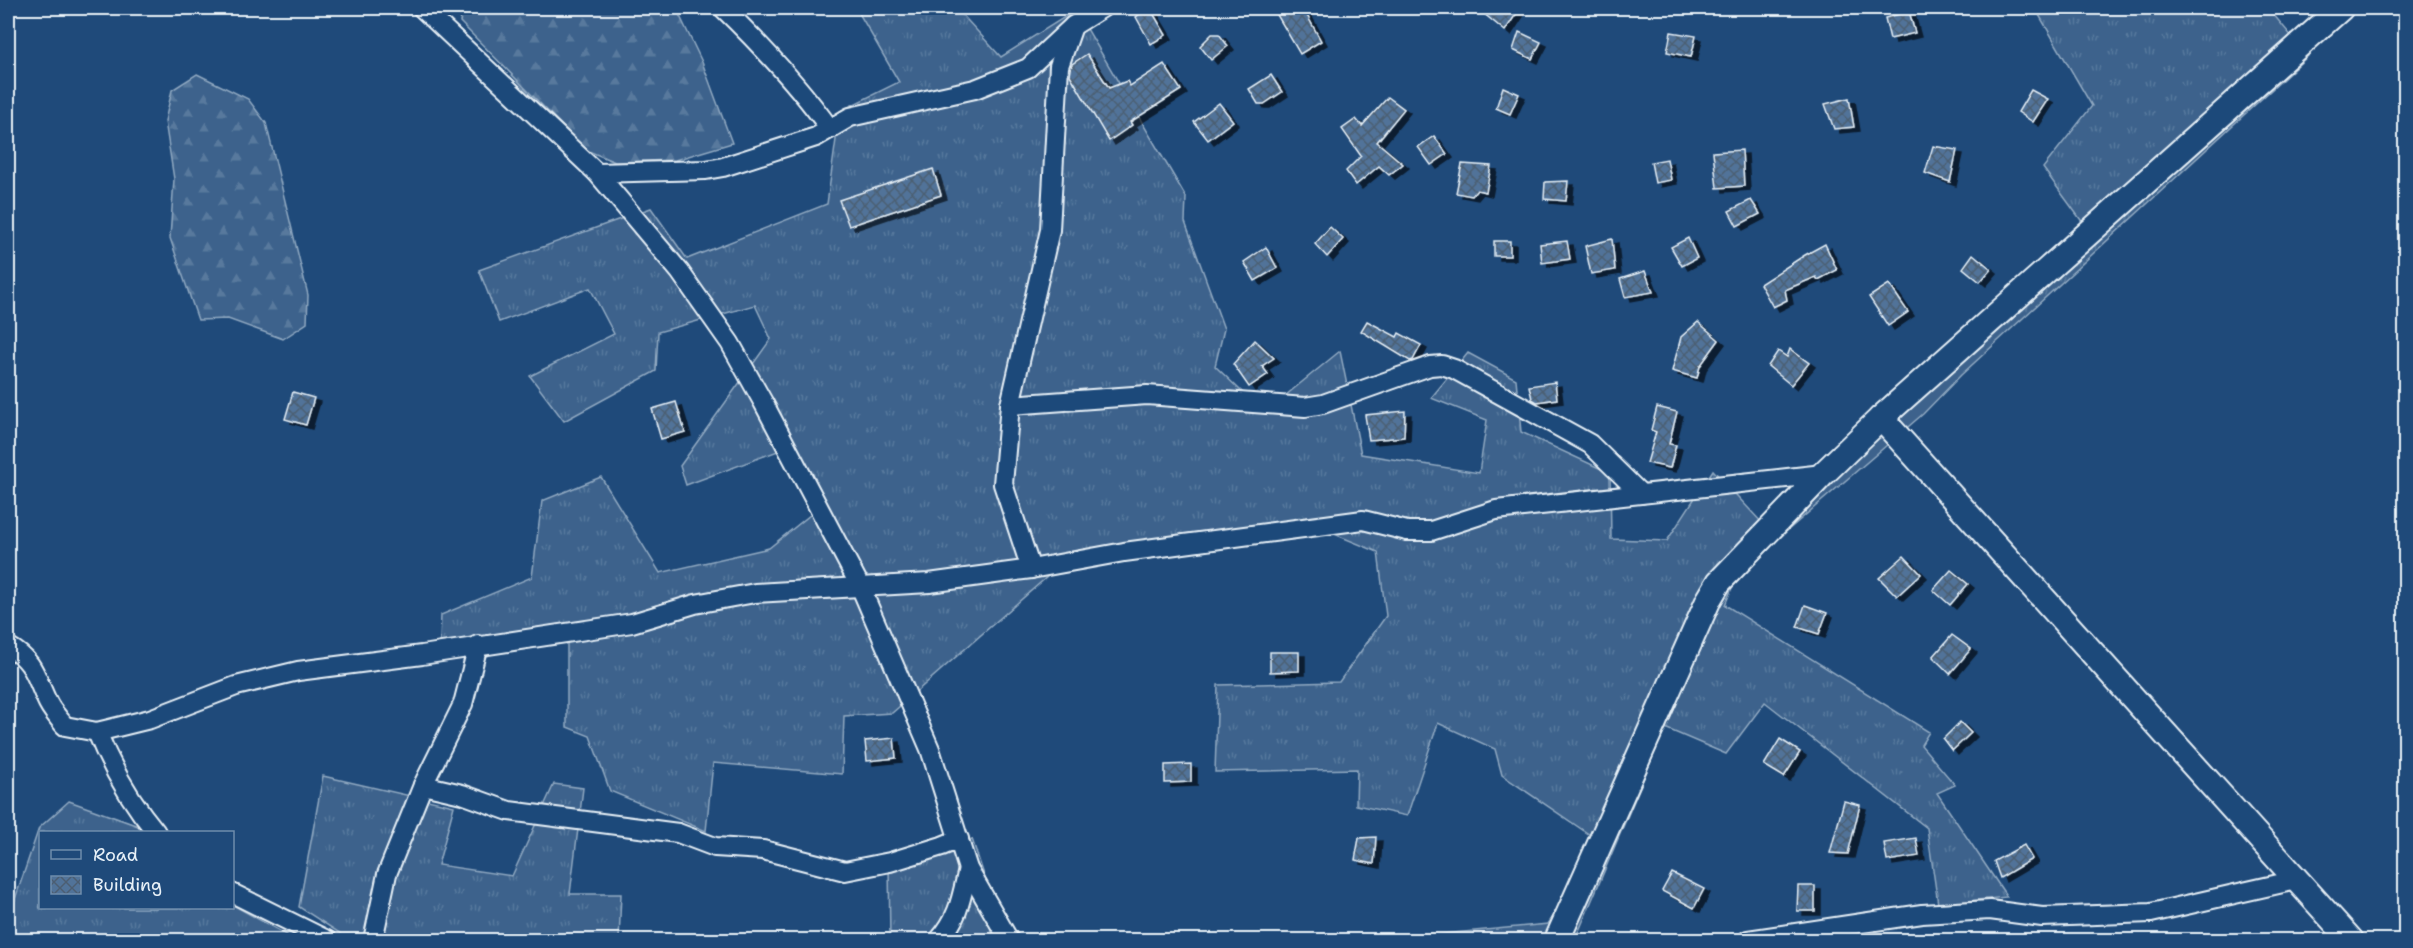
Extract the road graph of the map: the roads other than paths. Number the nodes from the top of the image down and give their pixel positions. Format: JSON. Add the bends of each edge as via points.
{"nodes":[{"id":1,"x":422,"y":8,"type":"edge"},
{"id":2,"x":723,"y":8,"type":"edge"},
{"id":3,"x":1102,"y":8,"type":"edge"},
{"id":4,"x":2341,"y":8,"type":"edge"},
{"id":5,"x":1072,"y":26,"type":"junction"},
{"id":6,"x":830,"y":129,"type":"junction"},
{"id":7,"x":597,"y":173,"type":"junction"},
{"id":8,"x":1010,"y":405,"type":"junction"},
{"id":9,"x":1881,"y":418,"type":"junction"},
{"id":10,"x":1823,"y":474,"type":"junction"},
{"id":11,"x":1641,"y":494,"type":"junction"},
{"id":12,"x":1031,"y":569,"type":"junction"},
{"id":13,"x":860,"y":586,"type":"junction"},
{"id":14,"x":478,"y":645,"type":"junction"},
{"id":15,"x":8,"y":646,"type":"edge"},
{"id":16,"x":97,"y":732,"type":"junction"},
{"id":17,"x":423,"y":785,"type":"junction"},
{"id":18,"x":155,"y":831,"type":"edge"},
{"id":19,"x":959,"y":839,"type":"junction"},
{"id":20,"x":968,"y":869,"type":"junction"},
{"id":21,"x":2296,"y":880,"type":"junction"},
{"id":22,"x":234,"y":894,"type":"edge"},
{"id":23,"x":327,"y":940,"type":"edge"},
{"id":24,"x":373,"y":940,"type":"edge"},
{"id":25,"x":939,"y":940,"type":"edge"},
{"id":26,"x":1010,"y":940,"type":"edge"},
{"id":27,"x":1557,"y":940,"type":"edge"},
{"id":28,"x":1748,"y":940,"type":"edge"},
{"id":29,"x":2351,"y":940,"type":"edge"}],
"edges":[{"from":1,"to":7,"type":"street"},
{"from":2,"to":6,"type":"street","via":[[770,54]]},
{"from":3,"to":5,"type":"street"},
{"from":4,"to":9,"type":"street"},
{"from":5,"to":6,"type":"street","via":[[1028,68],[975,88],[850,117]]},
{"from":5,"to":8,"type":"street","via":[[1059,66],[1050,230]]},
{"from":6,"to":7,"type":"street","via":[[723,167]]},
{"from":7,"to":13,"type":"street","via":[[680,272],[730,343]]},
{"from":8,"to":11,"type":"street","via":[[1147,395],[1305,407],[1442,365],[1590,444]]},
{"from":8,"to":12,"type":"street","via":[[1003,483]]},
{"from":9,"to":10,"type":"street"},
{"from":9,"to":21,"type":"street"},
{"from":10,"to":11,"type":"street"},
{"from":10,"to":27,"type":"street","via":[[1719,582],[1708,599]]},
{"from":11,"to":12,"type":"street","via":[[1496,510],[1431,531],[1407,531],[1363,520],[1124,552]]},
{"from":12,"to":13,"type":"street","via":[[929,583]]},
{"from":13,"to":14,"type":"street","via":[[755,593],[695,604],[632,623]]},
{"from":13,"to":19,"type":"street","via":[[930,749]]},
{"from":14,"to":16,"type":"street","via":[[298,671],[236,686],[150,719]]},
{"from":14,"to":17,"type":"street","via":[[463,704]]},
{"from":15,"to":16,"type":"street","via":[[20,653],[36,672],[49,704],[65,726]]},
{"from":16,"to":18,"type":"street","via":[[132,801]]},
{"from":17,"to":19,"type":"street","via":[[509,811],[678,833],[715,847],[763,850],[845,871],[890,862]]},
{"from":17,"to":24,"type":"street","via":[[387,874]]},
{"from":19,"to":20,"type":"street"},
{"from":20,"to":25,"type":"street","via":[[958,912]]},
{"from":20,"to":26,"type":"street"},
{"from":21,"to":28,"type":"street","via":[[2151,913],[2042,917],[1990,910],[1922,914]]},
{"from":21,"to":29,"type":"street"},
{"from":22,"to":23,"type":"street"}]}
